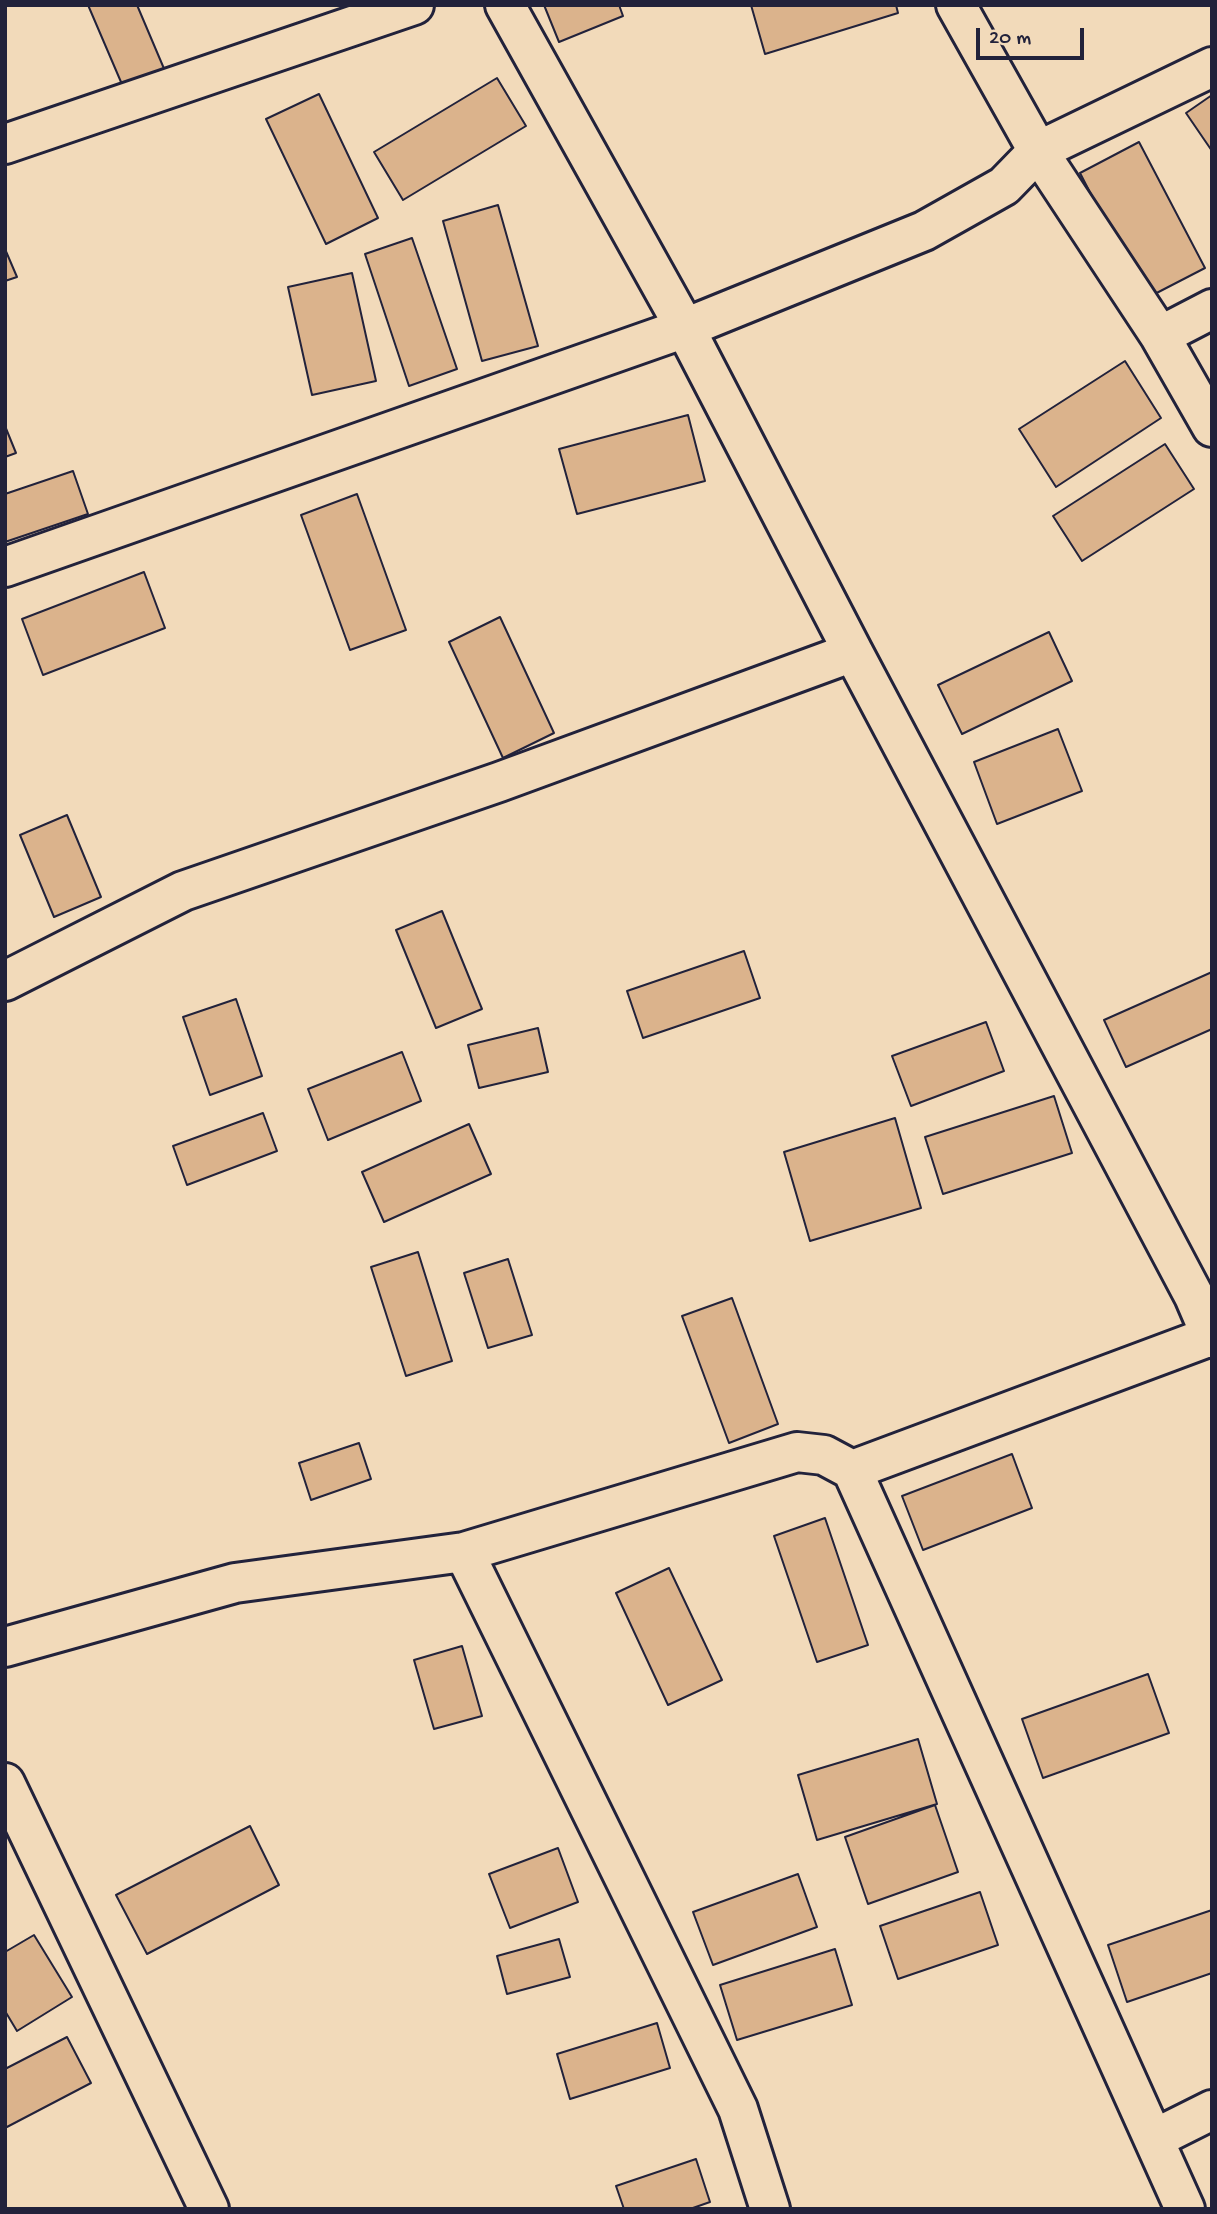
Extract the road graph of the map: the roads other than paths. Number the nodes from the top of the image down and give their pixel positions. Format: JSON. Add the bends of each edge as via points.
{"nodes":[{"id":1,"x":414,"y":5,"type":"edge"},
{"id":2,"x":505,"y":5,"type":"edge"},
{"id":3,"x":956,"y":5,"type":"edge"},
{"id":4,"x":1212,"y":66,"type":"edge"},
{"id":5,"x":5,"y":144,"type":"edge"},
{"id":6,"x":1038,"y":151,"type":"junction"},
{"id":7,"x":1212,"y":309,"type":"edge"},
{"id":8,"x":685,"y":328,"type":"junction"},
{"id":9,"x":1160,"y":336,"type":"junction"},
{"id":10,"x":1212,"y":427,"type":"edge"},
{"id":11,"x":5,"y":567,"type":"edge"},
{"id":12,"x":853,"y":652,"type":"junction"},
{"id":13,"x":5,"y":981,"type":"edge"},
{"id":14,"x":1203,"y":1292,"type":"edge"},
{"id":15,"x":1211,"y":1337,"type":"edge"},
{"id":16,"x":852,"y":1470,"type":"junction"},
{"id":17,"x":464,"y":1552,"type":"junction"},
{"id":18,"x":5,"y":1647,"type":"edge"},
{"id":19,"x":5,"y":1783,"type":"edge"},
{"id":20,"x":1212,"y":2109,"type":"edge"},
{"id":21,"x":1154,"y":2138,"type":"junction"},
{"id":22,"x":209,"y":2209,"type":"edge"},
{"id":23,"x":770,"y":2209,"type":"edge"},
{"id":24,"x":1185,"y":2209,"type":"edge"}],
"edges":[{"from":1,"to":5,"type":"street"},
{"from":2,"to":8,"type":"street"},
{"from":3,"to":6,"type":"street"},
{"from":4,"to":6,"type":"street"},
{"from":6,"to":8,"type":"street","via":[[1004,186],[923,230]]},
{"from":6,"to":9,"type":"street"},
{"from":7,"to":9,"type":"street"},
{"from":8,"to":11,"type":"street"},
{"from":8,"to":12,"type":"street"},
{"from":9,"to":10,"type":"street"},
{"from":12,"to":13,"type":"street","via":[[499,782],[183,891]]},
{"from":12,"to":14,"type":"street"},
{"from":14,"to":15,"type":"street"},
{"from":15,"to":16,"type":"street"},
{"from":16,"to":17,"type":"street","via":[[824,1455],[797,1452]]},
{"from":16,"to":21,"type":"street"},
{"from":17,"to":18,"type":"street","via":[[235,1583]]},
{"from":17,"to":23,"type":"street","via":[[738,2109]]},
{"from":19,"to":22,"type":"street"},
{"from":20,"to":21,"type":"street"},
{"from":21,"to":24,"type":"street"}]}
